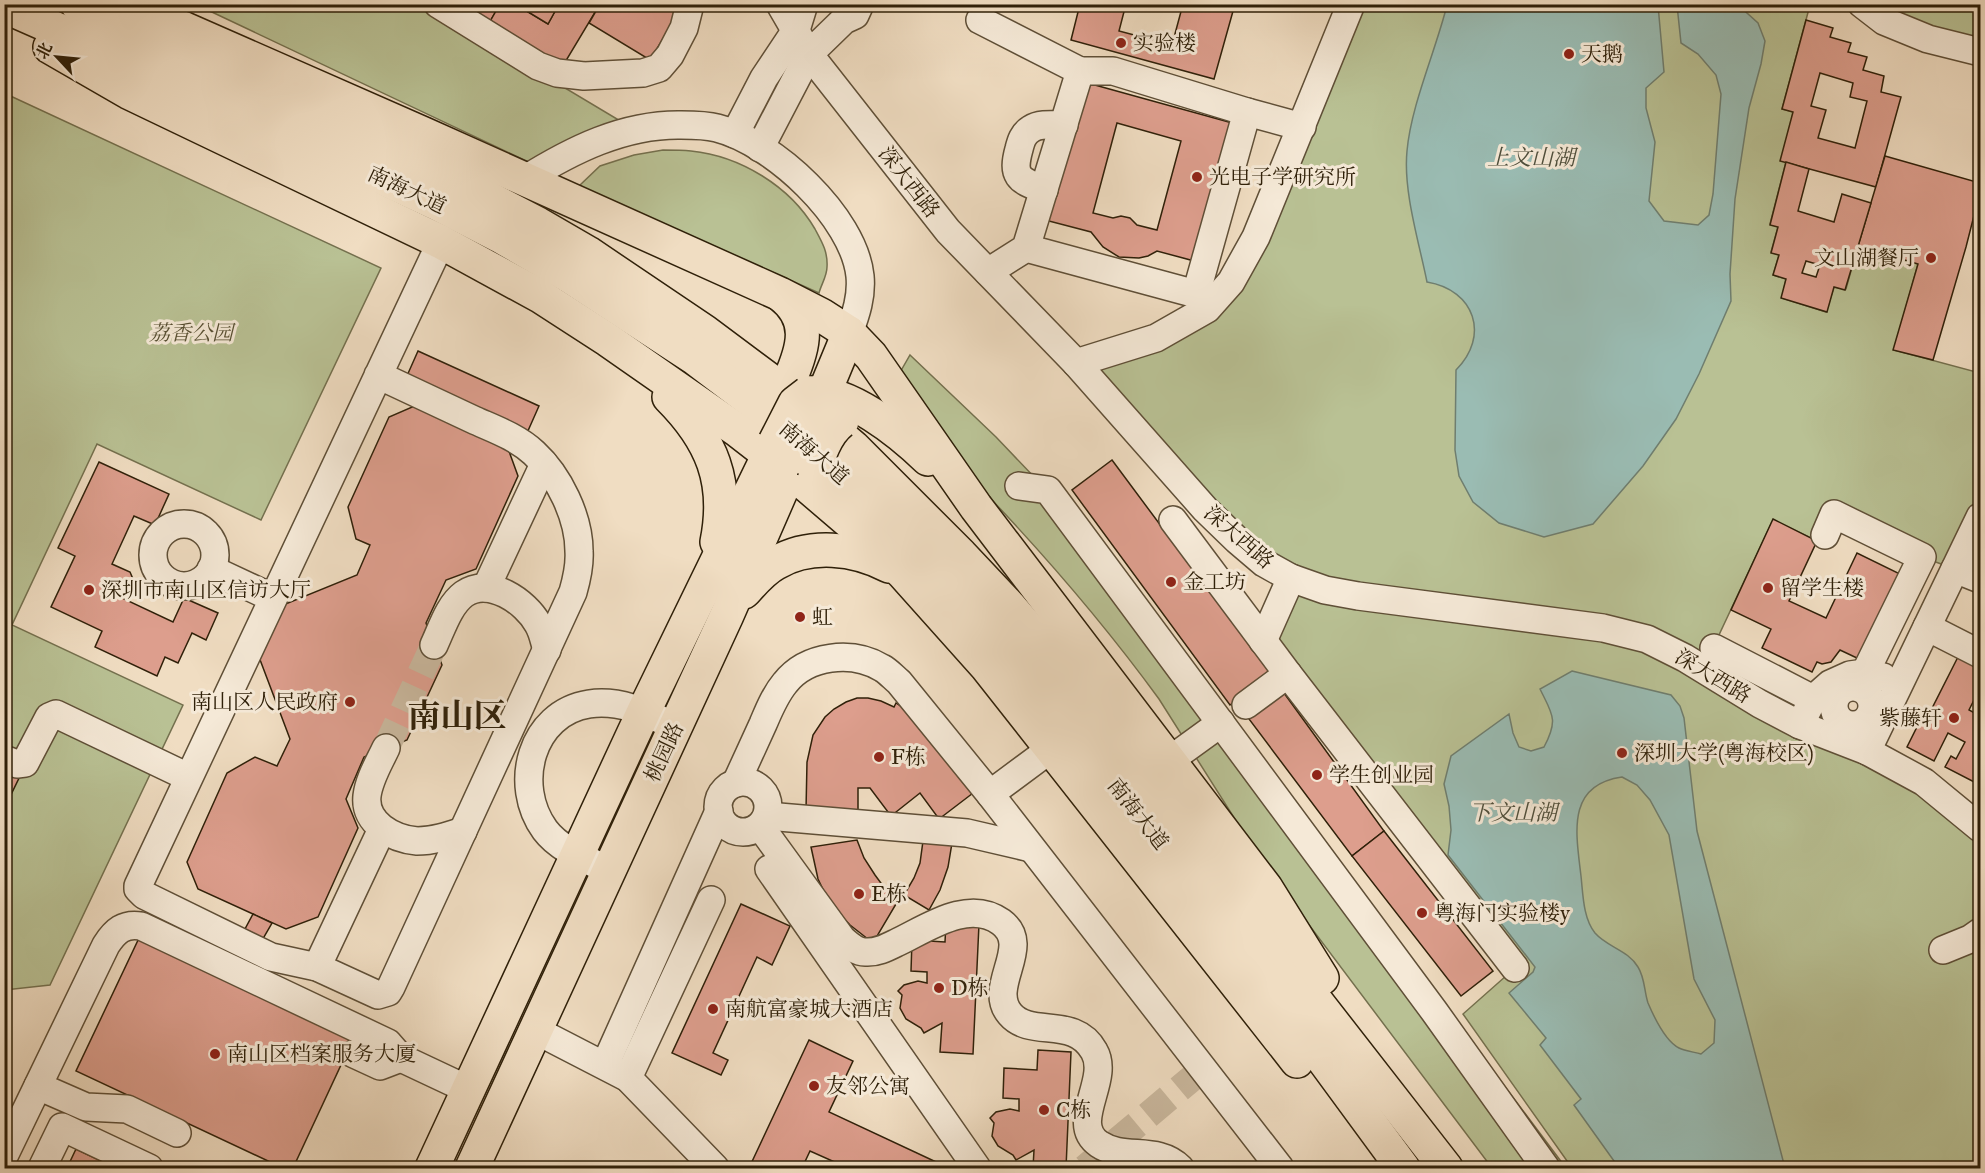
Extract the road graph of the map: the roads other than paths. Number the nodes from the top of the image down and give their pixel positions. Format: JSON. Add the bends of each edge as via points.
{"nodes":[{"id":1,"x":77,"y":4,"type":"edge"},
{"id":2,"x":119,"y":4,"type":"edge"},
{"id":3,"x":438,"y":4,"type":"edge"},
{"id":4,"x":690,"y":4,"type":"edge"},
{"id":5,"x":780,"y":4,"type":"edge"},
{"id":6,"x":804,"y":4,"type":"edge"},
{"id":7,"x":1351,"y":4,"type":"edge"},
{"id":8,"x":1862,"y":4,"type":"edge"},
{"id":9,"x":4,"y":6,"type":"edge"},
{"id":10,"x":845,"y":10,"type":"edge"},
{"id":11,"x":980,"y":20,"type":"dead end"},
{"id":12,"x":4,"y":21,"type":"edge"},
{"id":13,"x":796,"y":30,"type":"junction"},
{"id":14,"x":1980,"y":52,"type":"edge"},
{"id":15,"x":809,"y":54,"type":"junction"},
{"id":16,"x":1080,"y":71,"type":"junction"},
{"id":17,"x":1247,"y":112,"type":"junction"},
{"id":18,"x":1064,"y":125,"type":"junction"},
{"id":19,"x":1302,"y":127,"type":"junction"},
{"id":20,"x":735,"y":134,"type":"junction"},
{"id":21,"x":760,"y":148,"type":"junction"},
{"id":22,"x":524,"y":180,"type":"junction"},
{"id":23,"x":1044,"y":189,"type":"junction"},
{"id":24,"x":441,"y":242,"type":"junction"},
{"id":25,"x":1026,"y":248,"type":"junction"},
{"id":26,"x":988,"y":272,"type":"junction"},
{"id":27,"x":780,"y":294,"type":"junction"},
{"id":28,"x":1202,"y":302,"type":"junction"},
{"id":29,"x":849,"y":333,"type":"junction"},
{"id":30,"x":608,"y":340,"type":"junction"},
{"id":31,"x":1076,"y":363,"type":"junction"},
{"id":32,"x":378,"y":375,"type":"junction"},
{"id":33,"x":817,"y":398,"type":"junction"},
{"id":34,"x":784,"y":458,"type":"junction"},
{"id":35,"x":544,"y":464,"type":"junction"},
{"id":36,"x":1019,"y":486,"type":"dead end"},
{"id":37,"x":976,"y":507,"type":"junction"},
{"id":38,"x":1980,"y":517,"type":"edge"},
{"id":39,"x":1173,"y":520,"type":"dead end"},
{"id":40,"x":1825,"y":535,"type":"dead end"},
{"id":41,"x":212,"y":569,"type":"dead end"},
{"id":42,"x":1955,"y":569,"type":"junction"},
{"id":43,"x":903,"y":573,"type":"junction"},
{"id":44,"x":1291,"y":578,"type":"junction"},
{"id":45,"x":1980,"y":579,"type":"edge"},
{"id":46,"x":705,"y":582,"type":"junction"},
{"id":47,"x":486,"y":588,"type":"junction"},
{"id":48,"x":273,"y":598,"type":"junction"},
{"id":49,"x":727,"y":615,"type":"junction"},
{"id":50,"x":1927,"y":627,"type":"junction"},
{"id":51,"x":1263,"y":641,"type":"junction"},
{"id":52,"x":434,"y":645,"type":"tunnel mouth"},
{"id":53,"x":1714,"y":648,"type":"dead end"},
{"id":54,"x":547,"y":650,"type":"junction"},
{"id":55,"x":1980,"y":654,"type":"edge"},
{"id":56,"x":1288,"y":674,"type":"junction"},
{"id":57,"x":1772,"y":678,"type":"junction"},
{"id":58,"x":1862,"y":680,"type":"junction"},
{"id":59,"x":1899,"y":684,"type":"junction"},
{"id":60,"x":1813,"y":699,"type":"junction"},
{"id":61,"x":1760,"y":704,"type":"junction"},
{"id":62,"x":1246,"y":705,"type":"dead end"},
{"id":63,"x":644,"y":711,"type":"junction"},
{"id":64,"x":1221,"y":723,"type":"junction"},
{"id":65,"x":1800,"y":724,"type":"junction"},
{"id":66,"x":676,"y":727,"type":"junction"},
{"id":67,"x":506,"y":737,"type":"junction"},
{"id":68,"x":386,"y":748,"type":"tunnel mouth"},
{"id":69,"x":1052,"y":748,"type":"junction"},
{"id":70,"x":534,"y":750,"type":"junction"},
{"id":71,"x":1867,"y":751,"type":"junction"},
{"id":72,"x":4,"y":759,"type":"edge"},
{"id":73,"x":1170,"y":760,"type":"junction"},
{"id":74,"x":188,"y":777,"type":"junction"},
{"id":75,"x":736,"y":783,"type":"junction"},
{"id":76,"x":990,"y":794,"type":"junction"},
{"id":77,"x":719,"y":811,"type":"junction"},
{"id":78,"x":756,"y":824,"type":"junction"},
{"id":79,"x":1980,"y":828,"type":"edge"},
{"id":80,"x":382,"y":829,"type":"junction"},
{"id":81,"x":463,"y":831,"type":"junction"},
{"id":82,"x":1031,"y":848,"type":"junction"},
{"id":83,"x":578,"y":855,"type":"junction"},
{"id":84,"x":610,"y":871,"type":"junction"},
{"id":85,"x":711,"y":900,"type":"dead end"},
{"id":86,"x":1980,"y":932,"type":"edge"},
{"id":87,"x":1943,"y":950,"type":"dead end"},
{"id":88,"x":317,"y":967,"type":"junction"},
{"id":89,"x":1515,"y":968,"type":"dead end"},
{"id":90,"x":849,"y":984,"type":"junction"},
{"id":91,"x":535,"y":1030,"type":"junction"},
{"id":92,"x":354,"y":1054,"type":"dead end"},
{"id":93,"x":401,"y":1058,"type":"junction"},
{"id":94,"x":605,"y":1065,"type":"junction"},
{"id":95,"x":628,"y":1078,"type":"junction"},
{"id":96,"x":38,"y":1086,"type":"junction"},
{"id":97,"x":469,"y":1090,"type":"junction"},
{"id":98,"x":1415,"y":1128,"type":"junction"},
{"id":99,"x":177,"y":1133,"type":"dead end"},
{"id":100,"x":4,"y":1156,"type":"edge"},
{"id":101,"x":42,"y":1168,"type":"edge"},
{"id":102,"x":149,"y":1168,"type":"edge"},
{"id":103,"x":432,"y":1168,"type":"edge"},
{"id":104,"x":472,"y":1168,"type":"edge"},
{"id":105,"x":716,"y":1168,"type":"edge"},
{"id":106,"x":977,"y":1168,"type":"edge"},
{"id":107,"x":991,"y":1168,"type":"edge"},
{"id":108,"x":1180,"y":1168,"type":"edge"},
{"id":109,"x":1280,"y":1168,"type":"edge"},
{"id":110,"x":1396,"y":1168,"type":"edge"},
{"id":111,"x":1403,"y":1168,"type":"edge"},
{"id":112,"x":1446,"y":1168,"type":"edge"},
{"id":113,"x":1546,"y":1168,"type":"edge"}],
"edges":[{"from":1,"to":98,"type":"main road","name":"南海大道","via":[[538,224],[649,293],[807,408],[917,509],[1038,639]]},
{"from":2,"to":22,"type":"main road","via":[[185,29]]},
{"from":3,"to":4,"type":"street","via":[[538,66],[584,76],[643,73],[659,68],[684,28]]},
{"from":5,"to":13,"type":"street","name":"深大西路"},
{"from":6,"to":13,"type":"street"},
{"from":7,"to":19,"type":"street"},
{"from":8,"to":14,"type":"street","via":[[1884,21],[1929,39]]},
{"from":9,"to":111,"type":"main road","name":"南海大道","via":[[172,80],[500,236],[696,359],[795,434],[940,571],[1035,680],[1223,923]]},
{"from":10,"to":15,"type":"street"},
{"from":11,"to":16,"type":"street"},
{"from":12,"to":24,"type":"main road","via":[[128,92]]},
{"from":13,"to":15,"type":"street","name":"深大西路"},
{"from":13,"to":20,"type":"street","via":[[764,78]]},
{"from":15,"to":21,"type":"street"},
{"from":15,"to":26,"type":"street","name":"深大西路","via":[[948,231]]},
{"from":16,"to":17,"type":"street","via":[[1113,71]]},
{"from":16,"to":18,"type":"street"},
{"from":17,"to":19,"type":"street"},
{"from":17,"to":28,"type":"street"},
{"from":18,"to":23,"type":"street"},
{"from":18,"to":23,"type":"street","via":[[1039,126],[1022,138],[1016,174]]},
{"from":19,"to":28,"type":"street","via":[[1256,237],[1231,282]]},
{"from":20,"to":21,"type":"street"},
{"from":20,"to":22,"type":"street","via":[[680,124],[627,131],[577,149]]},
{"from":21,"to":29,"type":"street","via":[[810,187],[852,247],[861,287]]},
{"from":22,"to":27,"type":"main road"},
{"from":23,"to":25,"type":"street"},
{"from":24,"to":30,"type":"main road","via":[[540,296]]},
{"from":24,"to":32,"type":"street"},
{"from":25,"to":26,"type":"street"},
{"from":25,"to":28,"type":"street"},
{"from":26,"to":31,"type":"street","name":"深大西路"},
{"from":27,"to":29,"type":"main road"},
{"from":27,"to":33,"type":"main road","via":[[795,309],[804,338],[799,359]]},
{"from":28,"to":31,"type":"street","via":[[1156,338]]},
{"from":29,"to":33,"type":"main road"},
{"from":29,"to":37,"type":"main road","via":[[871,356]]},
{"from":30,"to":34,"type":"main road"},
{"from":30,"to":46,"type":"main road","via":[[694,425],[714,463],[722,513]]},
{"from":31,"to":44,"type":"street","name":"深大西路","via":[[1237,540],[1264,563]]},
{"from":32,"to":35,"type":"street","via":[[508,436]]},
{"from":32,"to":48,"type":"street"},
{"from":33,"to":34,"type":"main road","bridge":true,"via":[[795,403]]},
{"from":33,"to":34,"type":"main road","bridge":true,"via":[[831,433],[818,460]]},
{"from":33,"to":37,"type":"main road","via":[[859,418],[887,425],[922,453]]},
{"from":34,"to":43,"type":"main road"},
{"from":34,"to":46,"type":"main road","name":"桃园路"},
{"from":34,"to":49,"type":"main road","name":"桃园路"},
{"from":35,"to":47,"type":"street"},
{"from":35,"to":54,"type":"street","via":[[569,508],[580,550],[573,592]]},
{"from":36,"to":64,"type":"street","via":[[1048,490]]},
{"from":37,"to":73,"type":"main road"},
{"from":38,"to":42,"type":"street"},
{"from":39,"to":51,"type":"street"},
{"from":40,"to":58,"type":"street","via":[[1834,514],[1922,557]]},
{"from":41,"to":48,"type":"street"},
{"from":42,"to":45,"type":"street"},
{"from":42,"to":50,"type":"street"},
{"from":43,"to":49,"type":"main road","via":[[846,551],[794,554],[758,576]]},
{"from":43,"to":69,"type":"main road","via":[[987,667]]},
{"from":44,"to":51,"type":"street"},
{"from":44,"to":61,"type":"street","name":"深大西路","via":[[1358,596],[1626,634],[1665,647]]},
{"from":46,"to":63,"type":"main road","name":"桃园路"},
{"from":47,"to":52,"type":"street","via":[[476,588],[459,599]]},
{"from":47,"to":54,"type":"street","via":[[508,595],[529,612]]},
{"from":48,"to":74,"type":"street"},
{"from":49,"to":66,"type":"main road","name":"桃园路"},
{"from":50,"to":55,"type":"street"},
{"from":50,"to":59,"type":"street"},
{"from":51,"to":56,"type":"street"},
{"from":53,"to":57,"type":"street"},
{"from":54,"to":67,"type":"street"},
{"from":56,"to":62,"type":"street"},
{"from":56,"to":89,"type":"street"},
{"from":57,"to":60,"type":"street"},
{"from":57,"to":61,"type":"street"},
{"from":58,"to":59,"type":"street","via":[[1883,677]]},
{"from":58,"to":60,"type":"street","via":[[1839,679]]},
{"from":59,"to":71,"type":"street"},
{"from":60,"to":65,"type":"street"},
{"from":61,"to":65,"type":"street","name":"深大西路"},
{"from":63,"to":66,"type":"street"},
{"from":63,"to":70,"type":"street","via":[[607,703],[569,710],[555,719]]},
{"from":63,"to":83,"type":"main road","name":"桃园路"},
{"from":64,"to":73,"type":"street"},
{"from":64,"to":113,"type":"street"},
{"from":65,"to":71,"type":"street","name":"深大西路"},
{"from":66,"to":84,"type":"main road","name":"桃园路"},
{"from":67,"to":70,"type":"street"},
{"from":67,"to":81,"type":"street"},
{"from":68,"to":80,"type":"street","via":[[369,785],[367,799],[369,811]]},
{"from":69,"to":76,"type":"street"},
{"from":69,"to":110,"type":"main road","via":[[1295,1058]]},
{"from":70,"to":83,"type":"street","via":[[527,788],[533,810],[545,831]]},
{"from":71,"to":79,"type":"street","name":"深大西路","via":[[1924,782]]},
{"from":72,"to":74,"type":"street","via":[[25,763],[49,717],[57,714]]},
{"from":73,"to":98,"type":"main road","via":[[1266,888]]},
{"from":74,"to":88,"type":"street","via":[[138,890],[272,957]]},
{"from":75,"to":76,"type":"street","via":[[785,682],[815,662],[846,657],[882,668],[899,682]]},
{"from":75,"to":77,"type":"street","via":[[721,796]]},
{"from":75,"to":78,"type":"street","via":[[751,783],[764,792],[768,807]]},
{"from":76,"to":82,"type":"street"},
{"from":77,"to":78,"type":"street","via":[[726,825],[735,830]]},
{"from":77,"to":94,"type":"street"},
{"from":78,"to":82,"type":"street","via":[[967,833]]},
{"from":78,"to":90,"type":"street"},
{"from":78,"to":108,"type":"street","via":[[842,939],[853,948],[879,951],[951,917],[971,912],[1002,923],[1012,935],[1014,950],[1003,993],[1010,1014],[1019,1022],[1066,1029],[1082,1037],[1094,1051],[1099,1068],[1088,1114],[1091,1136],[1110,1149],[1163,1156]]},
{"from":80,"to":81,"type":"street","via":[[418,841]]},
{"from":80,"to":88,"type":"street"},
{"from":81,"to":88,"type":"street","via":[[388,992],[373,994]]},
{"from":82,"to":109,"type":"street"},
{"from":83,"to":84,"type":"street"},
{"from":83,"to":97,"type":"main road","name":"桃园路"},
{"from":84,"to":91,"type":"main road","name":"桃园路"},
{"from":85,"to":95,"type":"street"},
{"from":86,"to":87,"type":"street"},
{"from":90,"to":106,"type":"street"},
{"from":90,"to":107,"type":"street","via":[[872,997]]},
{"from":91,"to":94,"type":"street"},
{"from":91,"to":104,"type":"main road","name":"桃园路"},
{"from":92,"to":93,"type":"street","via":[[380,1066]]},
{"from":93,"to":96,"type":"street","via":[[388,1043],[133,925],[118,930],[106,945]]},
{"from":93,"to":97,"type":"street"},
{"from":94,"to":95,"type":"street"},
{"from":95,"to":105,"type":"street"},
{"from":96,"to":99,"type":"street","via":[[86,1107],[127,1109]]},
{"from":96,"to":100,"type":"street"},
{"from":97,"to":103,"type":"main road","name":"桃园路"},
{"from":98,"to":112,"type":"main road","name":"南海大道"},
{"from":101,"to":102,"type":"street","via":[[62,1127]]}]}
